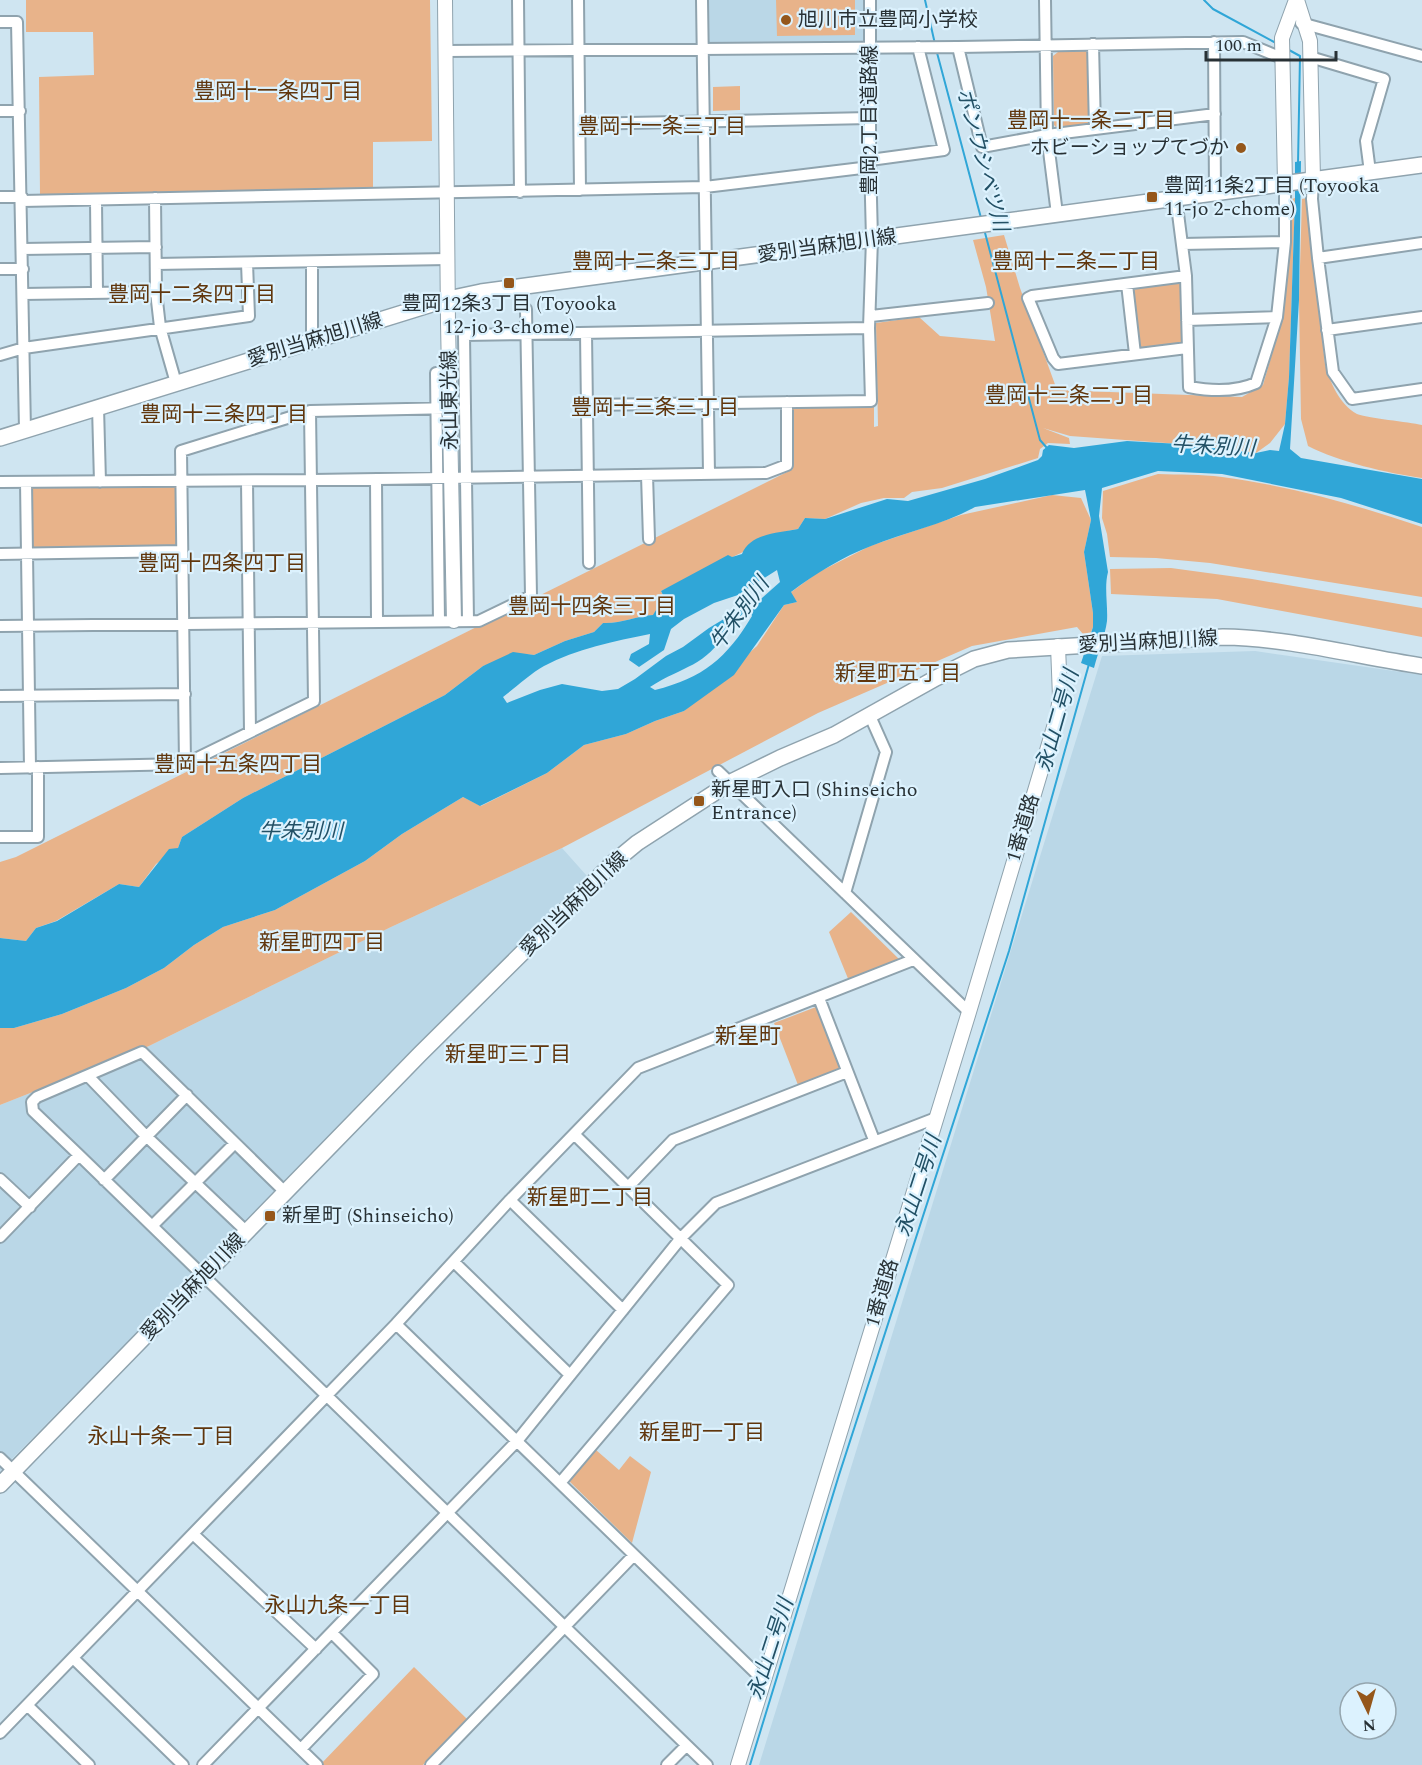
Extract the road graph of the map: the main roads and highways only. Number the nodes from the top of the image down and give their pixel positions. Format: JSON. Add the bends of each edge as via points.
{"nodes":[{"id":1,"x":1422,"y":165,"type":"edge"},
{"id":2,"x":0,"y":438,"type":"edge"},
{"id":3,"x":1422,"y":666,"type":"edge"},
{"id":4,"x":0,"y":1485,"type":"edge"}],
"edges":[{"from":1,"to":2,"type":"main road","name":"愛別当麻旭川線","via":[[481,292]]},
{"from":3,"to":4,"type":"main road","name":"愛別当麻旭川線","via":[[1250,637],[1008,650],[974,658],[834,735],[731,782],[637,843],[601,873]]}]}
